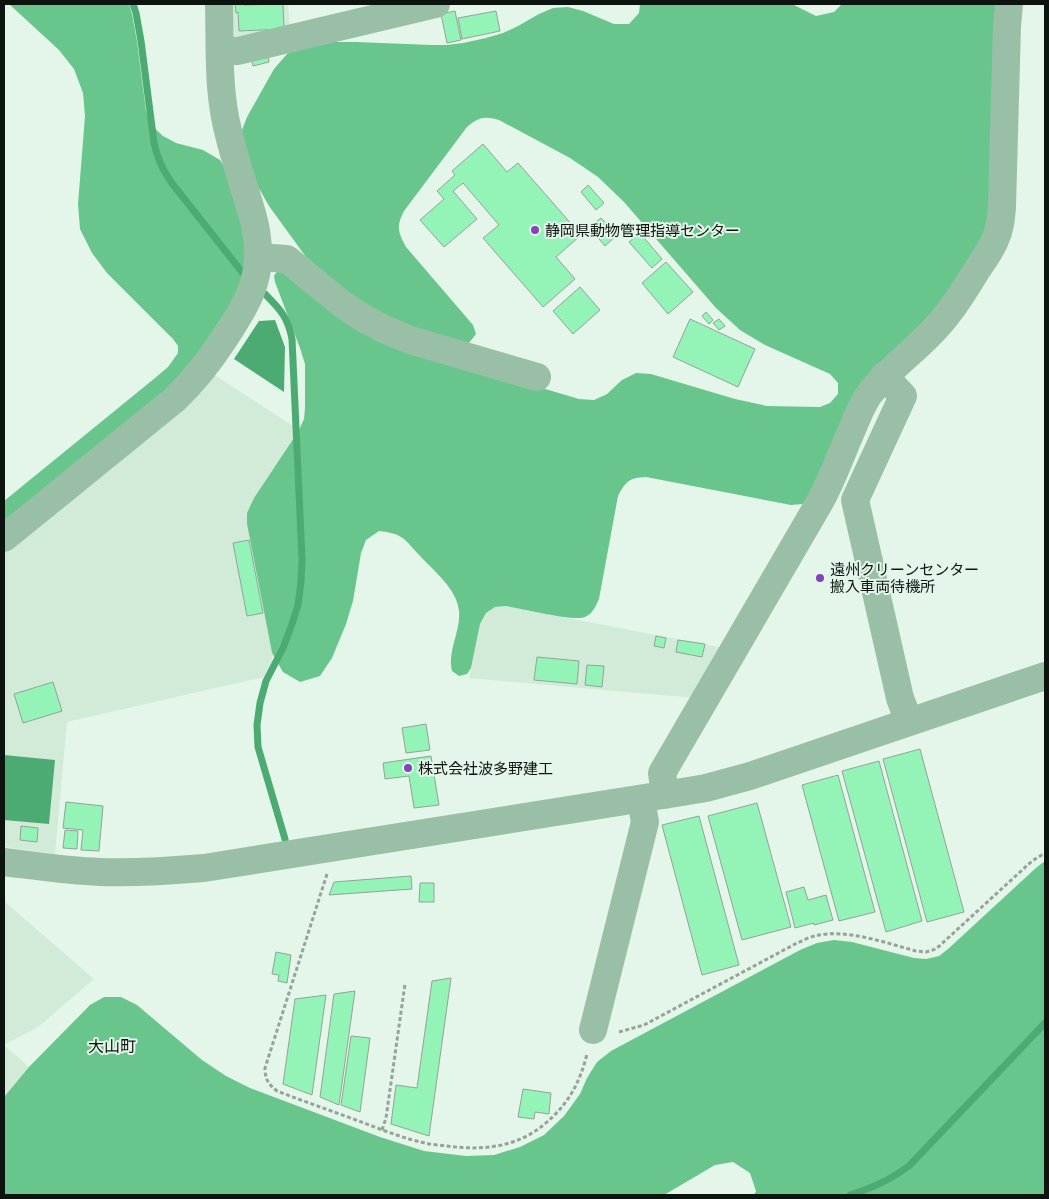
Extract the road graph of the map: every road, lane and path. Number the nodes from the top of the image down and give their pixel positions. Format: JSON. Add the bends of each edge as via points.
{"nodes":[{"id":1,"x":219,"y":4,"type":"edge"},
{"id":2,"x":436,"y":4,"type":"edge"},
{"id":3,"x":1009,"y":4,"type":"edge"},
{"id":4,"x":220,"y":51,"type":"junction"},
{"id":5,"x":258,"y":257,"type":"junction"},
{"id":6,"x":884,"y":376,"type":"junction"},
{"id":7,"x":537,"y":377,"type":"dead end"},
{"id":8,"x":4,"y":538,"type":"edge"},
{"id":9,"x":1045,"y":676,"type":"edge"},
{"id":10,"x":908,"y":722,"type":"junction"},
{"id":11,"x":653,"y":797,"type":"junction"},
{"id":12,"x":324,"y":848,"type":"junction"},
{"id":13,"x":1045,"y":853,"type":"edge"},
{"id":14,"x":4,"y":862,"type":"edge"},
{"id":15,"x":405,"y":984,"type":"dead end"},
{"id":16,"x":593,"y":1030,"type":"junction"},
{"id":17,"x":382,"y":1130,"type":"junction"}],
"edges":[{"from":1,"to":4,"type":"street"},
{"from":2,"to":4,"type":"street","via":[[238,51]]},
{"from":3,"to":6,"type":"street","via":[[1002,207],[995,240],[945,317]]},
{"from":4,"to":5,"type":"street","via":[[225,118],[254,220]]},
{"from":5,"to":7,"type":"street","via":[[287,259],[342,304],[386,330]]},
{"from":5,"to":8,"type":"street","via":[[256,276],[242,311],[188,387]]},
{"from":6,"to":10,"type":"street","via":[[903,396],[855,500]]},
{"from":6,"to":11,"type":"street","via":[[858,415],[821,500],[662,773]]},
{"from":9,"to":10,"type":"street"},
{"from":10,"to":11,"type":"street","via":[[743,778]]},
{"from":11,"to":12,"type":"street"},
{"from":11,"to":16,"type":"street"},
{"from":12,"to":14,"type":"street","via":[[204,868],[134,872],[99,872]]},
{"from":12,"to":17,"type":"path","via":[[328,872],[265,1068],[265,1077],[277,1091]]},
{"from":13,"to":16,"type":"path","via":[[1032,861],[936,950],[916,951],[854,935],[834,933],[815,936],[796,943],[644,1025],[609,1034]]},
{"from":15,"to":17,"type":"path"},
{"from":16,"to":17,"type":"path","via":[[584,1067],[559,1112],[540,1129],[517,1141],[493,1148],[467,1149],[425,1144]]}]}
